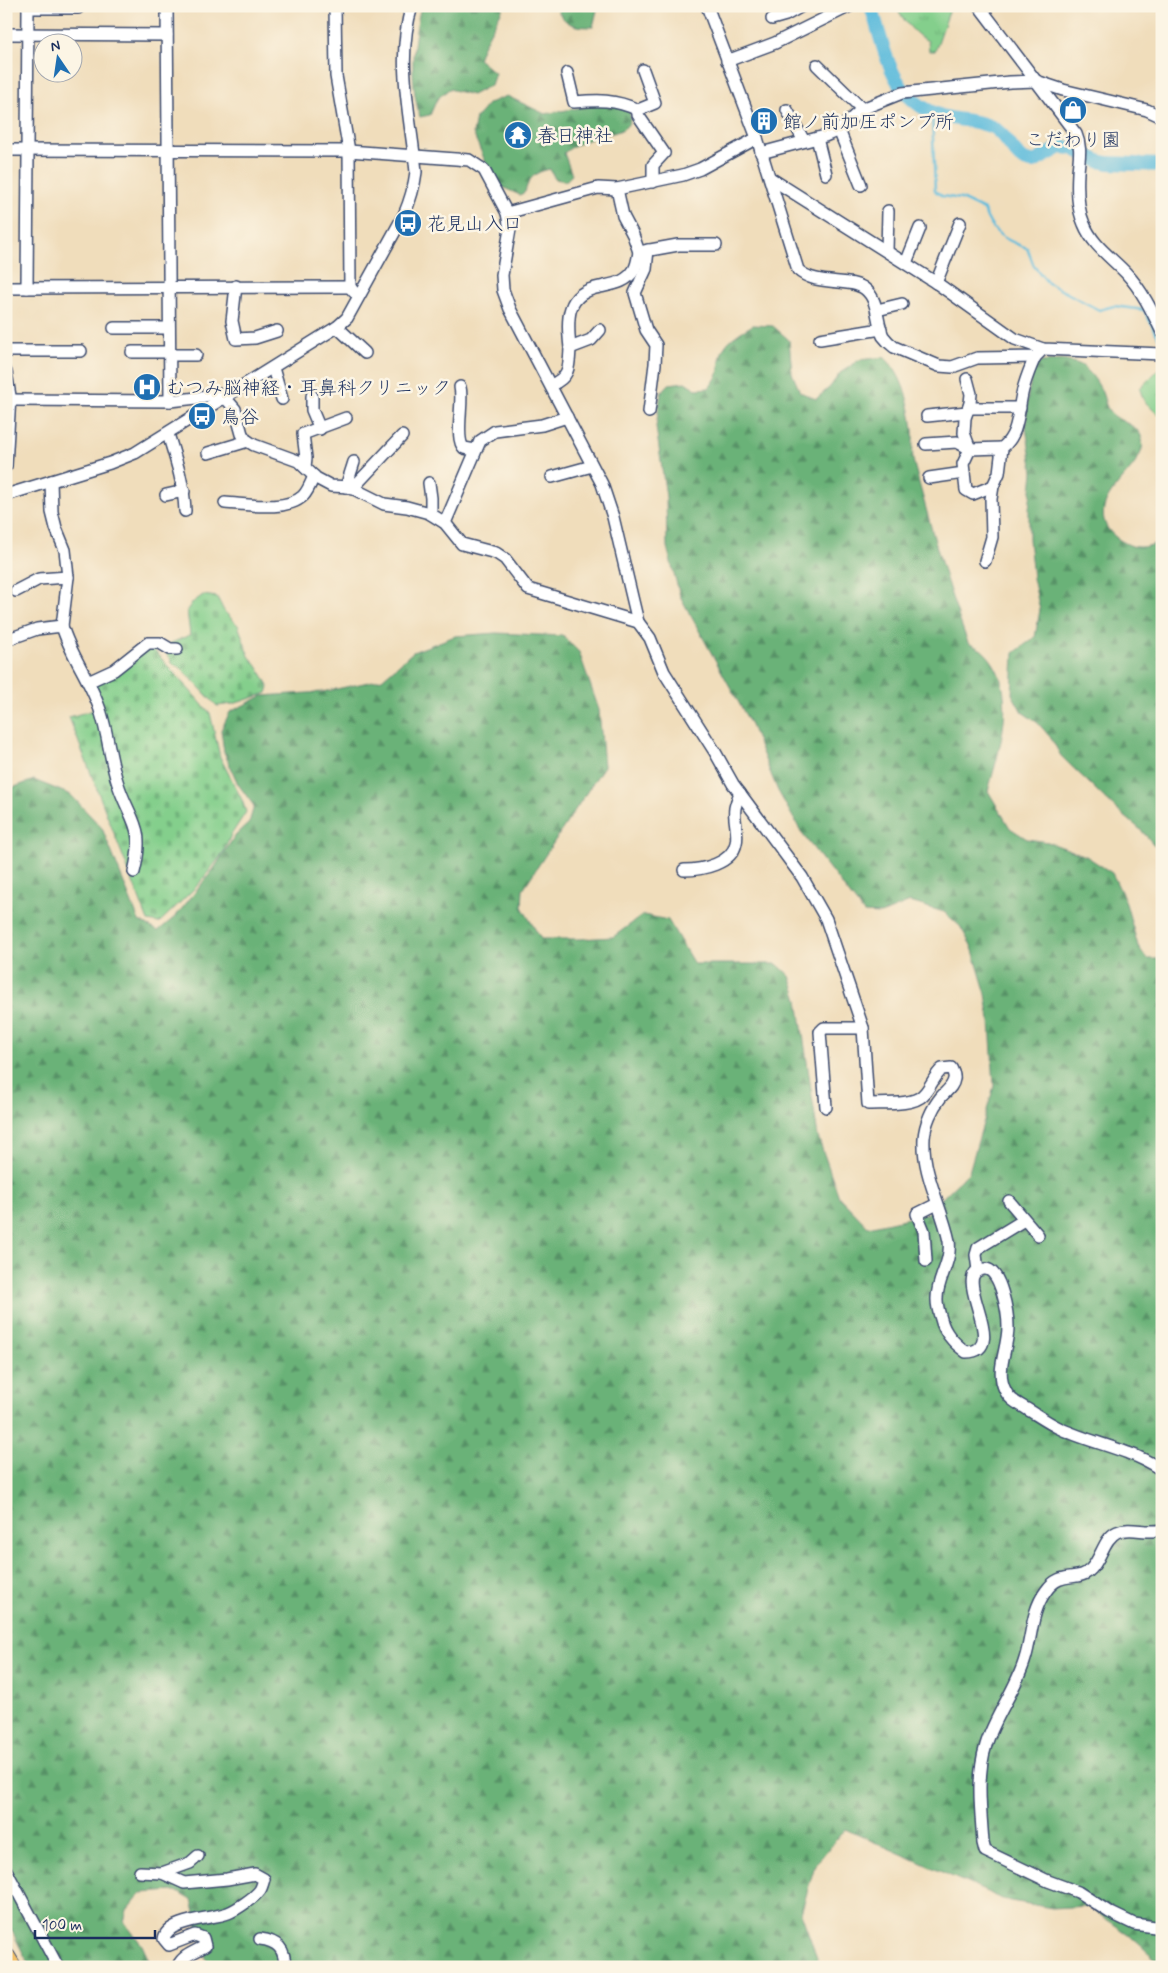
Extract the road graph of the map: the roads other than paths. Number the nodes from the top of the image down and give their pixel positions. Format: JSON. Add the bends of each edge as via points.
{"nodes":[{"id":1,"x":167,"y":6,"type":"edge"},
{"id":2,"x":335,"y":6,"type":"edge"},
{"id":3,"x":412,"y":6,"type":"edge"},
{"id":4,"x":707,"y":6,"type":"edge"},
{"id":5,"x":802,"y":6,"type":"edge"},
{"id":6,"x":850,"y":6,"type":"edge"},
{"id":7,"x":979,"y":6,"type":"edge"},
{"id":8,"x":28,"y":7,"type":"edge"},
{"id":9,"x":78,"y":8,"type":"dead end"},
{"id":10,"x":784,"y":11,"type":"edge"},
{"id":11,"x":827,"y":11,"type":"edge"},
{"id":12,"x":772,"y":19,"type":"dead end"},
{"id":13,"x":6,"y":34,"type":"edge"},
{"id":14,"x":28,"y":34,"type":"junction"},
{"id":15,"x":167,"y":35,"type":"junction"},
{"id":16,"x":727,"y":61,"type":"junction"},
{"id":17,"x":817,"y":65,"type":"dead end"},
{"id":18,"x":643,"y":70,"type":"dead end"},
{"id":19,"x":567,"y":73,"type":"dead end"},
{"id":20,"x":1036,"y":81,"type":"junction"},
{"id":21,"x":862,"y":109,"type":"junction"},
{"id":22,"x":638,"y":110,"type":"junction"},
{"id":23,"x":787,"y":110,"type":"dead end"},
{"id":24,"x":1162,"y":117,"type":"edge"},
{"id":25,"x":839,"y":130,"type":"junction"},
{"id":26,"x":757,"y":138,"type":"junction"},
{"id":27,"x":817,"y":138,"type":"junction"},
{"id":28,"x":804,"y":141,"type":"junction"},
{"id":29,"x":6,"y":150,"type":"edge"},
{"id":30,"x":28,"y":150,"type":"junction"},
{"id":31,"x":167,"y":150,"type":"junction"},
{"id":32,"x":349,"y":151,"type":"junction"},
{"id":33,"x":761,"y":153,"type":"junction"},
{"id":34,"x":415,"y":156,"type":"junction"},
{"id":35,"x":826,"y":174,"type":"dead end"},
{"id":36,"x":770,"y":178,"type":"junction"},
{"id":37,"x":653,"y":182,"type":"junction"},
{"id":38,"x":860,"y":185,"type":"dead end"},
{"id":39,"x":617,"y":189,"type":"junction"},
{"id":40,"x":888,"y":211,"type":"dead end"},
{"id":41,"x":507,"y":213,"type":"junction"},
{"id":42,"x":960,"y":223,"type":"dead end"},
{"id":43,"x":920,"y":228,"type":"dead end"},
{"id":44,"x":716,"y":245,"type":"dead end"},
{"id":45,"x":644,"y":251,"type":"junction"},
{"id":46,"x":887,"y":251,"type":"junction"},
{"id":47,"x":906,"y":263,"type":"junction"},
{"id":48,"x":936,"y":283,"type":"junction"},
{"id":49,"x":169,"y":286,"type":"junction"},
{"id":50,"x":236,"y":286,"type":"junction"},
{"id":51,"x":350,"y":287,"type":"junction"},
{"id":52,"x":6,"y":288,"type":"edge"},
{"id":53,"x":27,"y":288,"type":"junction"},
{"id":54,"x":358,"y":300,"type":"junction"},
{"id":55,"x":902,"y":304,"type":"dead end"},
{"id":56,"x":877,"y":310,"type":"junction"},
{"id":57,"x":337,"y":327,"type":"junction"},
{"id":58,"x":114,"y":328,"type":"dead end"},
{"id":59,"x":169,"y":328,"type":"junction"},
{"id":60,"x":880,"y":329,"type":"junction"},
{"id":61,"x":600,"y":330,"type":"dead end"},
{"id":62,"x":277,"y":331,"type":"dead end"},
{"id":63,"x":1162,"y":332,"type":"edge"},
{"id":64,"x":820,"y":339,"type":"dead end"},
{"id":65,"x":570,"y":348,"type":"junction"},
{"id":66,"x":6,"y":351,"type":"edge"},
{"id":67,"x":81,"y":351,"type":"dead end"},
{"id":68,"x":132,"y":352,"type":"dead end"},
{"id":69,"x":170,"y":353,"type":"junction"},
{"id":70,"x":365,"y":353,"type":"dead end"},
{"id":71,"x":1039,"y":353,"type":"junction"},
{"id":72,"x":196,"y":354,"type":"dead end"},
{"id":73,"x":1162,"y":354,"type":"edge"},
{"id":74,"x":273,"y":368,"type":"junction"},
{"id":75,"x":6,"y":372,"type":"edge"},
{"id":76,"x":968,"y":379,"type":"dead end"},
{"id":77,"x":551,"y":385,"type":"junction"},
{"id":78,"x":460,"y":387,"type":"dead end"},
{"id":79,"x":312,"y":396,"type":"dead end"},
{"id":80,"x":226,"y":397,"type":"junction"},
{"id":81,"x":282,"y":399,"type":"dead end"},
{"id":82,"x":10,"y":400,"type":"junction"},
{"id":83,"x":170,"y":401,"type":"junction"},
{"id":84,"x":1020,"y":408,"type":"junction"},
{"id":85,"x":968,"y":410,"type":"junction"},
{"id":86,"x":649,"y":412,"type":"dead end"},
{"id":87,"x":928,"y":416,"type":"dead end"},
{"id":88,"x":567,"y":417,"type":"junction"},
{"id":89,"x":346,"y":418,"type":"dead end"},
{"id":90,"x":320,"y":428,"type":"junction"},
{"id":91,"x":168,"y":434,"type":"junction"},
{"id":92,"x":402,"y":436,"type":"dead end"},
{"id":93,"x":248,"y":442,"type":"junction"},
{"id":94,"x":926,"y":444,"type":"dead end"},
{"id":95,"x":1002,"y":448,"type":"junction"},
{"id":96,"x":970,"y":449,"type":"junction"},
{"id":97,"x":475,"y":450,"type":"junction"},
{"id":98,"x":208,"y":453,"type":"dead end"},
{"id":99,"x":354,"y":462,"type":"dead end"},
{"id":100,"x":6,"y":466,"type":"edge"},
{"id":101,"x":592,"y":466,"type":"junction"},
{"id":102,"x":305,"y":467,"type":"junction"},
{"id":103,"x":964,"y":473,"type":"junction"},
{"id":104,"x":314,"y":476,"type":"junction"},
{"id":105,"x":552,"y":478,"type":"dead end"},
{"id":106,"x":929,"y":478,"type":"dead end"},
{"id":107,"x":51,"y":481,"type":"junction"},
{"id":108,"x":429,"y":483,"type":"dead end"},
{"id":109,"x":992,"y":486,"type":"junction"},
{"id":110,"x":349,"y":488,"type":"junction"},
{"id":111,"x":184,"y":491,"type":"junction"},
{"id":112,"x":6,"y":495,"type":"edge"},
{"id":113,"x":166,"y":495,"type":"dead end"},
{"id":114,"x":225,"y":503,"type":"dead end"},
{"id":115,"x":185,"y":511,"type":"dead end"},
{"id":116,"x":430,"y":514,"type":"junction"},
{"id":117,"x":444,"y":523,"type":"junction"},
{"id":118,"x":985,"y":561,"type":"dead end"},
{"id":119,"x":68,"y":577,"type":"junction"},
{"id":120,"x":16,"y":591,"type":"dead end"},
{"id":121,"x":638,"y":622,"type":"junction"},
{"id":122,"x":62,"y":626,"type":"junction"},
{"id":123,"x":6,"y":640,"type":"edge"},
{"id":124,"x":177,"y":649,"type":"dead end"},
{"id":125,"x":88,"y":682,"type":"junction"},
{"id":126,"x":740,"y":793,"type":"junction"},
{"id":127,"x":684,"y":870,"type":"dead end"},
{"id":128,"x":134,"y":872,"type":"dead end"},
{"id":129,"x":863,"y":1028,"type":"junction"},
{"id":130,"x":826,"y":1107,"type":"dead end"},
{"id":131,"x":1009,"y":1201,"type":"dead end"},
{"id":132,"x":937,"y":1204,"type":"junction"},
{"id":133,"x":1024,"y":1220,"type":"junction"},
{"id":134,"x":1038,"y":1235,"type":"dead end"},
{"id":135,"x":926,"y":1261,"type":"dead end"},
{"id":136,"x":978,"y":1270,"type":"junction"},
{"id":137,"x":1162,"y":1470,"type":"edge"},
{"id":138,"x":1162,"y":1530,"type":"edge"},
{"id":139,"x":198,"y":1856,"type":"dead end"},
{"id":140,"x":6,"y":1870,"type":"edge"},
{"id":141,"x":140,"y":1872,"type":"dead end"},
{"id":142,"x":162,"y":1873,"type":"junction"},
{"id":143,"x":1162,"y":1928,"type":"edge"},
{"id":144,"x":260,"y":1939,"type":"dead end"},
{"id":145,"x":6,"y":1957,"type":"edge"},
{"id":146,"x":180,"y":1966,"type":"edge"},
{"id":147,"x":12,"y":1967,"type":"edge"},
{"id":148,"x":58,"y":1967,"type":"edge"},
{"id":149,"x":285,"y":1967,"type":"edge"}],
"edges":[{"from":1,"to":15,"type":"street"},
{"from":2,"to":32,"type":"street","via":[[336,76]]},
{"from":3,"to":34,"type":"street","via":[[403,50]]},
{"from":4,"to":16,"type":"street"},
{"from":5,"to":10,"type":"street"},
{"from":6,"to":11,"type":"street"},
{"from":7,"to":20,"type":"street"},
{"from":8,"to":9,"type":"street"},
{"from":8,"to":14,"type":"street"},
{"from":10,"to":12,"type":"street"},
{"from":11,"to":16,"type":"street","via":[[775,43]]},
{"from":13,"to":14,"type":"street"},
{"from":14,"to":15,"type":"street"},
{"from":14,"to":30,"type":"street"},
{"from":15,"to":31,"type":"street"},
{"from":16,"to":26,"type":"street"},
{"from":17,"to":21,"type":"street"},
{"from":18,"to":22,"type":"street","via":[[655,103]]},
{"from":19,"to":22,"type":"street","via":[[574,102],[622,103]]},
{"from":20,"to":21,"type":"street","via":[[902,93]]},
{"from":20,"to":24,"type":"street","via":[[1147,110]]},
{"from":20,"to":63,"type":"street","via":[[1076,134],[1080,149],[1078,205],[1084,225],[1097,245],[1140,291]]},
{"from":21,"to":25,"type":"street"},
{"from":22,"to":37,"type":"street","via":[[638,115],[664,153],[653,165]]},
{"from":23,"to":28,"type":"street"},
{"from":25,"to":27,"type":"street"},
{"from":25,"to":38,"type":"street"},
{"from":26,"to":33,"type":"street"},
{"from":26,"to":37,"type":"street","via":[[700,169]]},
{"from":27,"to":28,"type":"street"},
{"from":27,"to":35,"type":"street"},
{"from":28,"to":33,"type":"street"},
{"from":29,"to":30,"type":"street"},
{"from":30,"to":31,"type":"street"},
{"from":30,"to":53,"type":"street"},
{"from":31,"to":32,"type":"street"},
{"from":31,"to":49,"type":"street"},
{"from":32,"to":34,"type":"street"},
{"from":32,"to":51,"type":"street"},
{"from":33,"to":36,"type":"street"},
{"from":34,"to":41,"type":"street","via":[[454,158],[475,163],[484,170]]},
{"from":34,"to":54,"type":"street","via":[[412,198]]},
{"from":36,"to":46,"type":"street"},
{"from":36,"to":56,"type":"street","via":[[798,270],[821,280],[860,286],[870,295]]},
{"from":37,"to":39,"type":"street"},
{"from":39,"to":41,"type":"street","via":[[598,188]]},
{"from":39,"to":45,"type":"street","via":[[623,216]]},
{"from":40,"to":46,"type":"street"},
{"from":41,"to":77,"type":"street","via":[[510,230],[502,274],[503,290]]},
{"from":42,"to":48,"type":"street"},
{"from":43,"to":47,"type":"street"},
{"from":44,"to":45,"type":"street","via":[[678,245]]},
{"from":45,"to":65,"type":"street","via":[[635,269],[623,280],[587,291],[573,302],[569,309]]},
{"from":45,"to":86,"type":"street","via":[[646,269],[635,293],[646,330],[656,345]]},
{"from":46,"to":47,"type":"street"},
{"from":47,"to":48,"type":"street"},
{"from":48,"to":71,"type":"street"},
{"from":49,"to":50,"type":"street"},
{"from":49,"to":53,"type":"street"},
{"from":49,"to":59,"type":"street"},
{"from":50,"to":51,"type":"street"},
{"from":50,"to":62,"type":"street","via":[[232,321],[236,338],[255,338]]},
{"from":51,"to":54,"type":"street"},
{"from":52,"to":53,"type":"street"},
{"from":54,"to":57,"type":"street"},
{"from":55,"to":56,"type":"street"},
{"from":56,"to":60,"type":"street"},
{"from":57,"to":70,"type":"street"},
{"from":57,"to":74,"type":"street"},
{"from":58,"to":59,"type":"street"},
{"from":59,"to":69,"type":"street"},
{"from":60,"to":64,"type":"street"},
{"from":60,"to":71,"type":"street","via":[[894,347],[939,366],[952,367],[978,358]]},
{"from":61,"to":65,"type":"street","via":[[591,340]]},
{"from":65,"to":77,"type":"street","via":[[566,373]]},
{"from":66,"to":67,"type":"street"},
{"from":68,"to":69,"type":"street"},
{"from":69,"to":72,"type":"street"},
{"from":69,"to":83,"type":"street"},
{"from":71,"to":73,"type":"street"},
{"from":71,"to":84,"type":"street","via":[[1024,386]]},
{"from":74,"to":80,"type":"street"},
{"from":74,"to":81,"type":"street"},
{"from":75,"to":82,"type":"street"},
{"from":76,"to":85,"type":"street","via":[[971,394]]},
{"from":77,"to":88,"type":"street"},
{"from":78,"to":97,"type":"street","via":[[459,441],[464,448]]},
{"from":79,"to":90,"type":"street","via":[[312,410]]},
{"from":80,"to":83,"type":"street","via":[[217,393]]},
{"from":80,"to":91,"type":"street"},
{"from":80,"to":93,"type":"street","via":[[235,409],[242,434]]},
{"from":82,"to":83,"type":"street"},
{"from":82,"to":100,"type":"street"},
{"from":84,"to":85,"type":"street"},
{"from":84,"to":95,"type":"street","via":[[1011,441]]},
{"from":85,"to":87,"type":"street"},
{"from":85,"to":96,"type":"street","via":[[964,433]]},
{"from":88,"to":97,"type":"street","via":[[542,425],[496,432],[480,441]]},
{"from":88,"to":101,"type":"street"},
{"from":89,"to":90,"type":"street"},
{"from":90,"to":102,"type":"street","via":[[303,434]]},
{"from":91,"to":107,"type":"street","via":[[110,464]]},
{"from":91,"to":111,"type":"street"},
{"from":92,"to":110,"type":"street"},
{"from":93,"to":98,"type":"street"},
{"from":93,"to":102,"type":"street","via":[[298,461]]},
{"from":94,"to":96,"type":"street","via":[[958,442]]},
{"from":95,"to":96,"type":"street"},
{"from":95,"to":109,"type":"street","via":[[999,473]]},
{"from":96,"to":103,"type":"street","via":[[963,464]]},
{"from":97,"to":117,"type":"street"},
{"from":99,"to":110,"type":"street"},
{"from":101,"to":105,"type":"street"},
{"from":101,"to":121,"type":"street","via":[[608,501]]},
{"from":102,"to":104,"type":"street"},
{"from":103,"to":106,"type":"street"},
{"from":103,"to":109,"type":"street","via":[[966,490],[973,494]]},
{"from":104,"to":110,"type":"street","via":[[331,486]]},
{"from":104,"to":114,"type":"street","via":[[308,490],[296,501],[267,506]]},
{"from":107,"to":112,"type":"street"},
{"from":107,"to":119,"type":"street","via":[[52,512],[65,550]]},
{"from":108,"to":116,"type":"street"},
{"from":109,"to":118,"type":"street","via":[[992,537]]},
{"from":110,"to":116,"type":"street","via":[[384,504]]},
{"from":111,"to":113,"type":"street"},
{"from":111,"to":115,"type":"street"},
{"from":116,"to":117,"type":"street"},
{"from":117,"to":121,"type":"street","via":[[462,544],[506,559],[528,588]]},
{"from":119,"to":120,"type":"street","via":[[39,579]]},
{"from":119,"to":122,"type":"street"},
{"from":121,"to":126,"type":"street","via":[[650,638],[678,696]]},
{"from":122,"to":123,"type":"street","via":[[37,629]]},
{"from":122,"to":125,"type":"street","via":[[72,654]]},
{"from":124,"to":125,"type":"street","via":[[148,643],[114,670]]},
{"from":125,"to":128,"type":"street","via":[[102,714],[117,783],[139,832]]},
{"from":126,"to":127,"type":"street","via":[[735,807],[737,835],[734,851],[718,863]]},
{"from":126,"to":129,"type":"street","via":[[819,904]]},
{"from":129,"to":130,"type":"street","via":[[824,1028],[820,1032]]},
{"from":129,"to":132,"type":"street","via":[[868,1104],[916,1100],[922,1097],[942,1069],[951,1068],[954,1074],[950,1087],[933,1109],[924,1138]]},
{"from":131,"to":133,"type":"street"},
{"from":132,"to":135,"type":"street","via":[[916,1214],[924,1231]]},
{"from":132,"to":136,"type":"street","via":[[949,1242],[949,1253],[937,1300],[944,1329],[966,1352],[980,1347],[984,1338],[972,1285]]},
{"from":133,"to":134,"type":"street"},
{"from":133,"to":136,"type":"street","via":[[978,1248]]},
{"from":136,"to":137,"type":"street","via":[[990,1270],[999,1282],[1008,1327],[1001,1371],[1008,1397],[1057,1427],[1129,1453]]},
{"from":138,"to":143,"type":"street","via":[[1118,1531],[1085,1574],[1060,1578],[1045,1591],[1036,1611],[1025,1660],[985,1746],[980,1786],[985,1851],[1078,1892],[1134,1924]]},
{"from":139,"to":142,"type":"street","via":[[190,1863]]},
{"from":140,"to":148,"type":"street"},
{"from":141,"to":142,"type":"street"},
{"from":142,"to":146,"type":"street","via":[[184,1883],[255,1874],[264,1879],[260,1890],[238,1908],[184,1922],[165,1935],[169,1945],[195,1935],[206,1943],[181,1961]]},
{"from":144,"to":149,"type":"street","via":[[272,1940],[281,1949]]},
{"from":145,"to":147,"type":"highway"}]}
